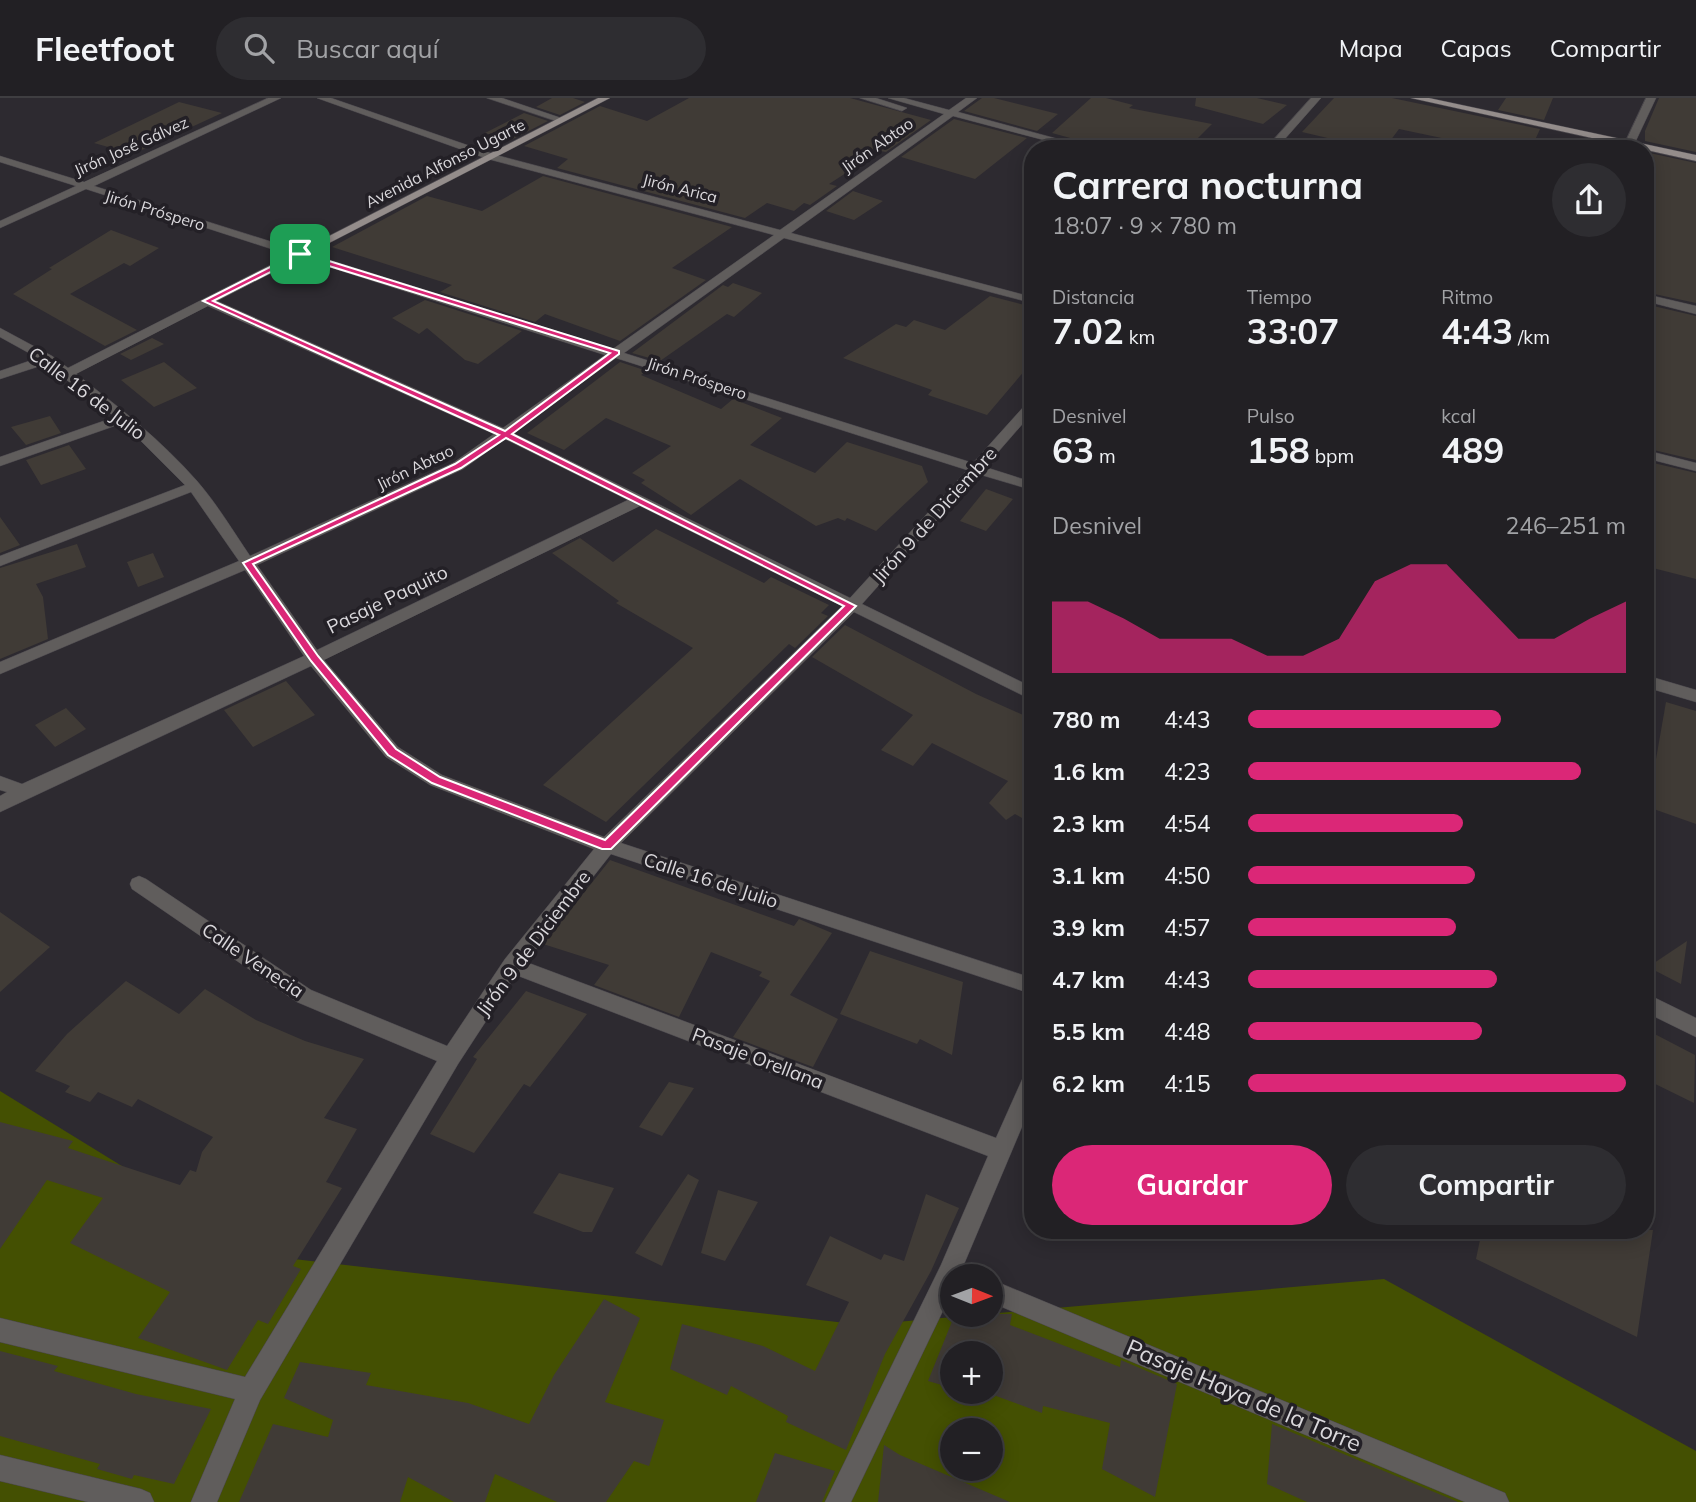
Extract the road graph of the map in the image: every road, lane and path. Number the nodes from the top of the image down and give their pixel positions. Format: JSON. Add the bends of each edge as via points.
{"nodes":[{"id":1,"x":276,"y":98,"type":"edge"},
{"id":2,"x":322,"y":98,"type":"edge"},
{"id":3,"x":492,"y":98,"type":"edge"},
{"id":4,"x":605,"y":98,"type":"edge"},
{"id":5,"x":865,"y":98,"type":"edge"},
{"id":6,"x":893,"y":98,"type":"edge"},
{"id":7,"x":972,"y":98,"type":"edge"},
{"id":8,"x":1316,"y":98,"type":"edge"},
{"id":9,"x":1416,"y":98,"type":"edge"},
{"id":10,"x":1455,"y":98,"type":"edge"},
{"id":11,"x":1651,"y":98,"type":"edge"},
{"id":12,"x":948,"y":116,"type":"junction"},
{"id":13,"x":562,"y":120,"type":"junction"},
{"id":14,"x":1029,"y":140,"type":"edge"},
{"id":15,"x":1051,"y":140,"type":"edge"},
{"id":16,"x":1278,"y":140,"type":"edge"},
{"id":17,"x":1616,"y":140,"type":"edge"},
{"id":18,"x":1618,"y":140,"type":"edge"},
{"id":19,"x":1631,"y":140,"type":"edge"},
{"id":20,"x":1654,"y":145,"type":"edge"},
{"id":21,"x":1654,"y":148,"type":"edge"},
{"id":22,"x":1696,"y":149,"type":"edge"},
{"id":23,"x":492,"y":157,"type":"junction"},
{"id":24,"x":1696,"y":158,"type":"edge"},
{"id":25,"x":0,"y":159,"type":"edge"},
{"id":26,"x":80,"y":187,"type":"junction"},
{"id":27,"x":0,"y":225,"type":"edge"},
{"id":28,"x":783,"y":232,"type":"junction"},
{"id":29,"x":300,"y":254,"type":"junction"},
{"id":30,"x":1654,"y":293,"type":"edge"},
{"id":31,"x":1024,"y":298,"type":"edge"},
{"id":32,"x":1654,"y":300,"type":"edge"},
{"id":33,"x":206,"y":301,"type":"junction"},
{"id":34,"x":1696,"y":303,"type":"edge"},
{"id":35,"x":1696,"y":310,"type":"edge"},
{"id":36,"x":0,"y":332,"type":"edge"},
{"id":37,"x":616,"y":352,"type":"junction"},
{"id":38,"x":48,"y":359,"type":"junction"},
{"id":39,"x":66,"y":374,"type":"junction"},
{"id":40,"x":0,"y":375,"type":"edge"},
{"id":41,"x":1024,"y":415,"type":"edge"},
{"id":42,"x":125,"y":418,"type":"junction"},
{"id":43,"x":506,"y":434,"type":"junction"},
{"id":44,"x":1654,"y":456,"type":"edge"},
{"id":45,"x":0,"y":462,"type":"edge"},
{"id":46,"x":976,"y":467,"type":"junction"},
{"id":47,"x":1696,"y":467,"type":"edge"},
{"id":48,"x":1024,"y":483,"type":"edge"},
{"id":49,"x":194,"y":486,"type":"junction"},
{"id":50,"x":640,"y":500,"type":"junction"},
{"id":51,"x":0,"y":561,"type":"edge"},
{"id":52,"x":247,"y":563,"type":"junction"},
{"id":53,"x":851,"y":606,"type":"junction"},
{"id":54,"x":314,"y":658,"type":"junction"},
{"id":55,"x":0,"y":668,"type":"edge"},
{"id":56,"x":1654,"y":684,"type":"edge"},
{"id":57,"x":1024,"y":690,"type":"edge"},
{"id":58,"x":1696,"y":696,"type":"edge"},
{"id":59,"x":0,"y":783,"type":"edge"},
{"id":60,"x":23,"y":791,"type":"junction"},
{"id":61,"x":0,"y":806,"type":"edge"},
{"id":62,"x":607,"y":846,"type":"junction"},
{"id":63,"x":139,"y":884,"type":"dead end"},
{"id":64,"x":512,"y":965,"type":"junction"},
{"id":65,"x":1024,"y":983,"type":"edge"},
{"id":66,"x":1654,"y":1007,"type":"edge"},
{"id":67,"x":1696,"y":1028,"type":"edge"},
{"id":68,"x":451,"y":1057,"type":"junction"},
{"id":69,"x":1024,"y":1100,"type":"edge"},
{"id":70,"x":1003,"y":1152,"type":"junction"},
{"id":71,"x":956,"y":1264,"type":"edge"},
{"id":72,"x":1003,"y":1295,"type":"edge"},
{"id":73,"x":940,"y":1298,"type":"edge"},
{"id":74,"x":0,"y":1330,"type":"edge"},
{"id":75,"x":251,"y":1391,"type":"junction"},
{"id":76,"x":0,"y":1468,"type":"edge"},
{"id":77,"x":141,"y":1502,"type":"edge"},
{"id":78,"x":204,"y":1502,"type":"edge"},
{"id":79,"x":838,"y":1502,"type":"edge"},
{"id":80,"x":1496,"y":1502,"type":"edge"}],
"edges":[{"from":1,"to":26,"type":"street","name":"Jirón José Gálvez"},
{"from":2,"to":23,"type":"street","name":"Jirón Arica"},
{"from":3,"to":13,"type":"street"},
{"from":4,"to":13,"type":"main road","name":"Avenida Alfonso Ugarte"},
{"from":5,"to":12,"type":"street"},
{"from":6,"to":12,"type":"street"},
{"from":7,"to":12,"type":"street","name":"Jirón Abtao"},
{"from":8,"to":16,"type":"street"},
{"from":9,"to":17,"type":"main road"},
{"from":10,"to":18,"type":"main road"},
{"from":11,"to":19,"type":"street"},
{"from":12,"to":14,"type":"street"},
{"from":12,"to":15,"type":"street"},
{"from":12,"to":28,"type":"street","name":"Jirón Abtao"},
{"from":13,"to":23,"type":"main road","name":"Avenida Alfonso Ugarte"},
{"from":20,"to":22,"type":"main road"},
{"from":21,"to":24,"type":"main road"},
{"from":23,"to":28,"type":"street","name":"Jirón Arica"},
{"from":23,"to":29,"type":"main road","name":"Avenida Alfonso Ugarte"},
{"from":25,"to":26,"type":"street","name":"Jirón Próspero"},
{"from":26,"to":27,"type":"street","name":"Jirón José Gálvez"},
{"from":26,"to":29,"type":"street","name":"Jirón Próspero"},
{"from":28,"to":31,"type":"street","name":"Jirón Arica"},
{"from":28,"to":37,"type":"street","name":"Jirón Abtao"},
{"from":29,"to":33,"type":"street"},
{"from":29,"to":37,"type":"street","name":"Jirón Próspero"},
{"from":30,"to":34,"type":"street"},
{"from":32,"to":35,"type":"street"},
{"from":33,"to":39,"type":"street"},
{"from":33,"to":43,"type":"street"},
{"from":36,"to":38,"type":"street","name":"Calle 16 de Julio"},
{"from":37,"to":43,"type":"street","name":"Jirón Abtao"},
{"from":37,"to":46,"type":"street","name":"Jirón Próspero"},
{"from":38,"to":39,"type":"street","name":"Calle 16 de Julio"},
{"from":38,"to":40,"type":"street"},
{"from":39,"to":42,"type":"street","name":"Calle 16 de Julio"},
{"from":41,"to":46,"type":"street","name":"Jirón 9 de Diciembre"},
{"from":42,"to":45,"type":"street"},
{"from":42,"to":49,"type":"street","name":"Calle 16 de Julio"},
{"from":43,"to":50,"type":"street"},
{"from":43,"to":52,"type":"street","name":"Jirón Abtao","via":[[458,466]]},
{"from":44,"to":47,"type":"street"},
{"from":46,"to":48,"type":"street","name":"Jirón Próspero"},
{"from":46,"to":53,"type":"street","name":"Jirón 9 de Diciembre"},
{"from":49,"to":51,"type":"street"},
{"from":49,"to":52,"type":"street","name":"Calle 16 de Julio"},
{"from":50,"to":53,"type":"street"},
{"from":50,"to":54,"type":"street","name":"Pasaje Paquito"},
{"from":52,"to":54,"type":"street","name":"Calle 16 de Julio"},
{"from":52,"to":55,"type":"street","name":"Jirón Abtao"},
{"from":53,"to":57,"type":"street"},
{"from":53,"to":62,"type":"street","name":"Jirón 9 de Diciembre"},
{"from":54,"to":60,"type":"street","name":"Pasaje Paquito"},
{"from":54,"to":62,"type":"street","name":"Calle 16 de Julio","via":[[392,752],[436,780]]},
{"from":56,"to":58,"type":"street"},
{"from":59,"to":60,"type":"street"},
{"from":60,"to":61,"type":"street","name":"Pasaje Paquito"},
{"from":62,"to":64,"type":"street","name":"Jirón 9 de Diciembre"},
{"from":62,"to":65,"type":"street","name":"Calle 16 de Julio"},
{"from":63,"to":68,"type":"street","name":"Calle Venecia","via":[[304,996]]},
{"from":64,"to":68,"type":"street","name":"Jirón 9 de Diciembre"},
{"from":64,"to":70,"type":"street","name":"Pasaje Orellana"},
{"from":66,"to":67,"type":"street"},
{"from":68,"to":75,"type":"street","name":"Jirón 9 de Diciembre"},
{"from":69,"to":70,"type":"street"},
{"from":70,"to":71,"type":"street"},
{"from":72,"to":80,"type":"street","name":"Pasaje Haya de la Torre"},
{"from":73,"to":79,"type":"street"},
{"from":74,"to":75,"type":"street"},
{"from":75,"to":78,"type":"street","name":"Jirón 9 de Diciembre"},
{"from":76,"to":77,"type":"street"}]}
